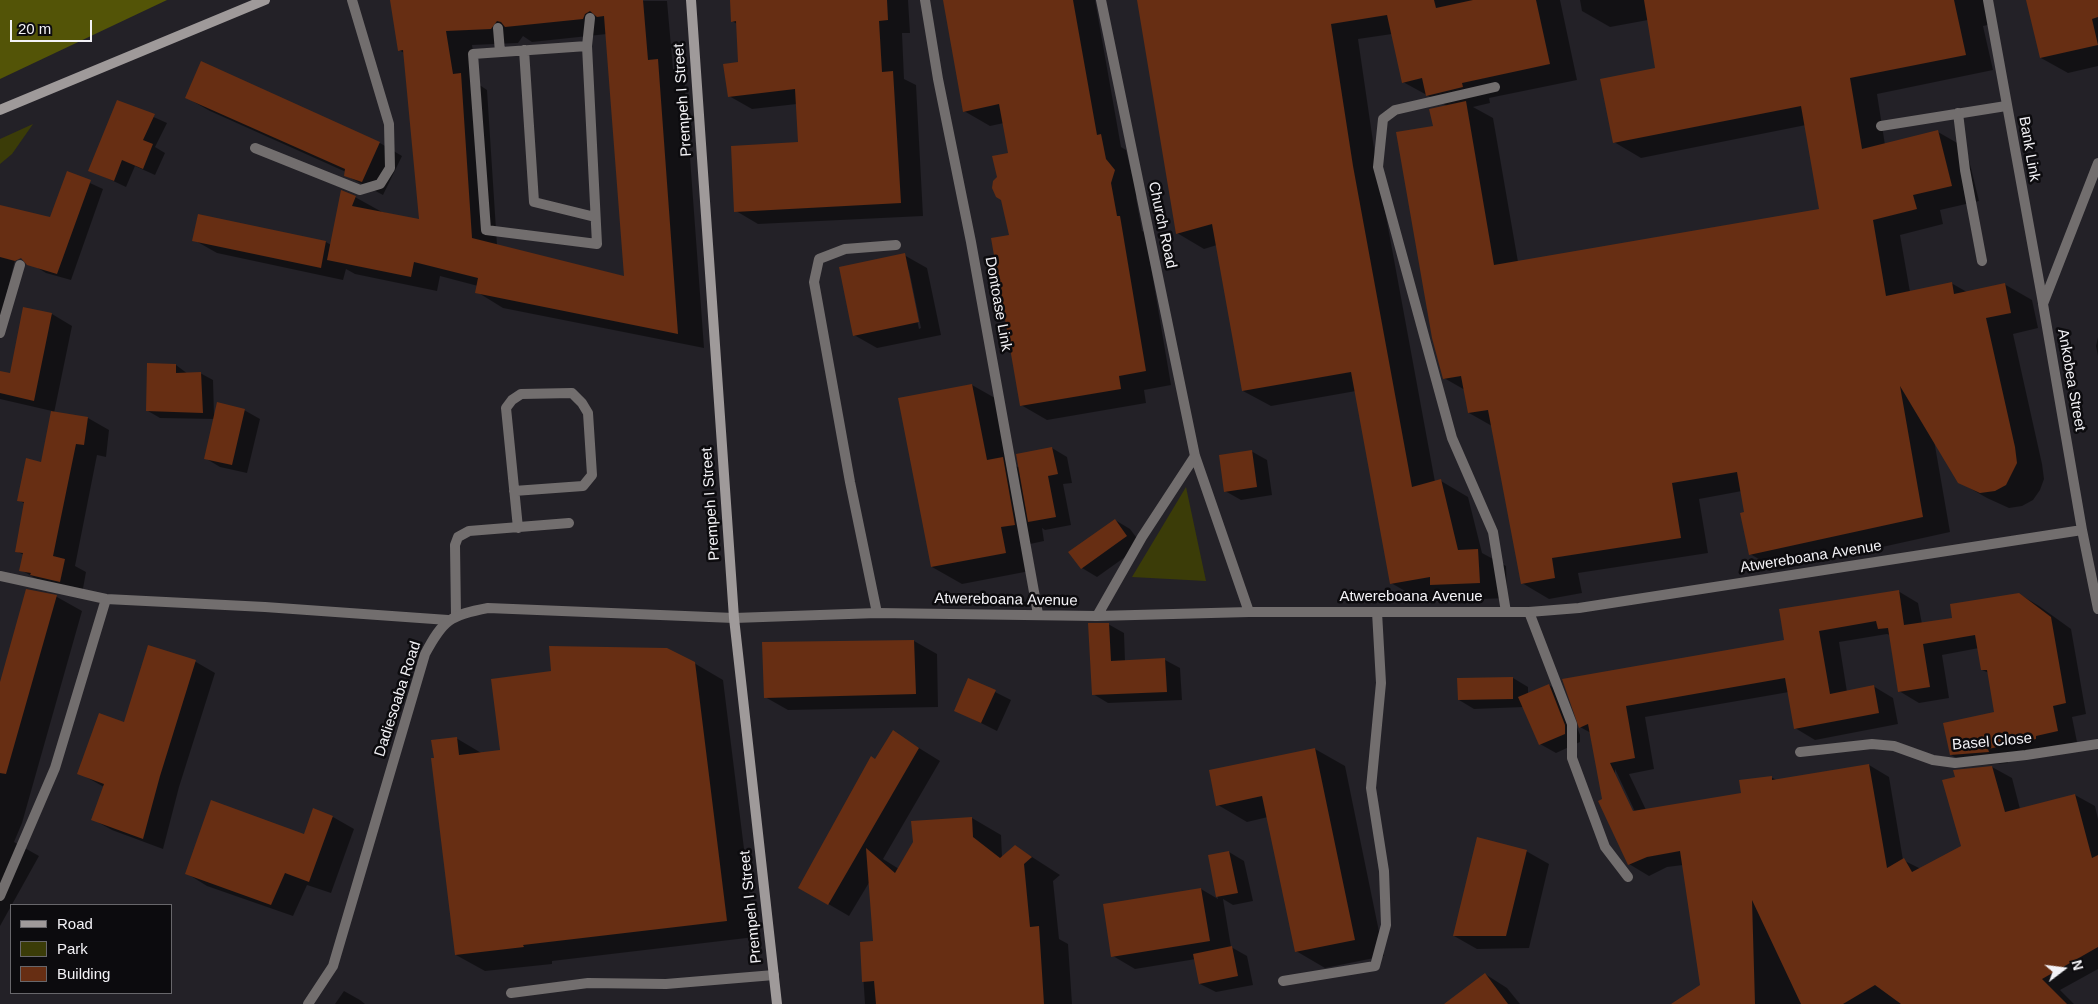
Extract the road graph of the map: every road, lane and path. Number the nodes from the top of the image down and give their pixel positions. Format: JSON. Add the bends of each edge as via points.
{"nodes":[{"id":1,"x":265,"y":0,"type":"edge"},
{"id":2,"x":352,"y":0,"type":"edge"},
{"id":3,"x":691,"y":0,"type":"edge"},
{"id":4,"x":925,"y":0,"type":"edge"},
{"id":5,"x":1101,"y":0,"type":"edge"},
{"id":6,"x":1988,"y":0,"type":"edge"},
{"id":7,"x":590,"y":18,"type":"dead end"},
{"id":8,"x":498,"y":28,"type":"dead end"},
{"id":9,"x":587,"y":46,"type":"junction"},
{"id":10,"x":524,"y":50,"type":"junction"},
{"id":11,"x":500,"y":52,"type":"junction"},
{"id":12,"x":1495,"y":87,"type":"dead end"},
{"id":13,"x":2006,"y":106,"type":"junction"},
{"id":14,"x":0,"y":110,"type":"edge"},
{"id":15,"x":1958,"y":113,"type":"junction"},
{"id":16,"x":1881,"y":126,"type":"dead end"},
{"id":17,"x":255,"y":148,"type":"dead end"},
{"id":18,"x":2098,"y":163,"type":"edge"},
{"id":19,"x":595,"y":217,"type":"junction"},
{"id":20,"x":896,"y":245,"type":"dead end"},
{"id":21,"x":1982,"y":261,"type":"dead end"},
{"id":22,"x":20,"y":265,"type":"dead end"},
{"id":23,"x":2043,"y":304,"type":"junction"},
{"id":24,"x":0,"y":333,"type":"edge"},
{"id":25,"x":1194,"y":456,"type":"junction"},
{"id":26,"x":514,"y":491,"type":"junction"},
{"id":27,"x":569,"y":523,"type":"dead end"},
{"id":28,"x":518,"y":528,"type":"junction"},
{"id":29,"x":2082,"y":530,"type":"junction"},
{"id":30,"x":0,"y":576,"type":"edge"},
{"id":31,"x":106,"y":599,"type":"junction"},
{"id":32,"x":2098,"y":609,"type":"edge"},
{"id":33,"x":1249,"y":612,"type":"junction"},
{"id":34,"x":1377,"y":612,"type":"junction"},
{"id":35,"x":1506,"y":612,"type":"junction"},
{"id":36,"x":1529,"y":612,"type":"junction"},
{"id":37,"x":877,"y":613,"type":"junction"},
{"id":38,"x":1038,"y":614,"type":"junction"},
{"id":39,"x":1097,"y":616,"type":"junction"},
{"id":40,"x":452,"y":618,"type":"junction"},
{"id":41,"x":734,"y":618,"type":"junction"},
{"id":42,"x":2098,"y":744,"type":"edge"},
{"id":43,"x":1800,"y":752,"type":"dead end"},
{"id":44,"x":1628,"y":877,"type":"dead end"},
{"id":45,"x":0,"y":896,"type":"edge"},
{"id":46,"x":774,"y":975,"type":"junction"},
{"id":47,"x":1283,"y":981,"type":"dead end"},
{"id":48,"x":511,"y":993,"type":"dead end"},
{"id":49,"x":308,"y":1004,"type":"edge"},
{"id":50,"x":777,"y":1004,"type":"edge"}],
"edges":[{"from":1,"to":14,"type":"main road"},
{"from":2,"to":17,"type":"street","via":[[389,124],[390,168],[380,184],[360,190]]},
{"from":3,"to":41,"type":"main road","name":"Prempeh I Street"},
{"from":4,"to":38,"type":"street","name":"Dontoase Link"},
{"from":5,"to":25,"type":"street","name":"Church Road"},
{"from":6,"to":13,"type":"street","name":"Bank Link"},
{"from":7,"to":9,"type":"street"},
{"from":8,"to":11,"type":"street"},
{"from":9,"to":10,"type":"street"},
{"from":9,"to":19,"type":"street"},
{"from":10,"to":11,"type":"street"},
{"from":10,"to":19,"type":"street","via":[[534,202]]},
{"from":11,"to":19,"type":"street","via":[[473,54],[486,230],[597,244]]},
{"from":12,"to":35,"type":"street","via":[[1395,110],[1383,119],[1378,167],[1452,438],[1493,532]]},
{"from":13,"to":15,"type":"street"},
{"from":13,"to":23,"type":"street","name":"Bank Link"},
{"from":15,"to":16,"type":"street"},
{"from":15,"to":21,"type":"street"},
{"from":18,"to":23,"type":"street"},
{"from":20,"to":37,"type":"street","via":[[845,249],[819,259],[814,282]]},
{"from":22,"to":24,"type":"street"},
{"from":23,"to":29,"type":"street","name":"Ankobea Street"},
{"from":25,"to":33,"type":"street","name":"Church Road"},
{"from":25,"to":39,"type":"street"},
{"from":26,"to":26,"type":"street","via":[[506,408],[521,394],[572,394],[588,413],[592,475],[583,486]]},
{"from":26,"to":28,"type":"street"},
{"from":27,"to":28,"type":"street"},
{"from":28,"to":40,"type":"street","via":[[468,531],[458,537]]},
{"from":29,"to":32,"type":"street","name":"Ankobea Street"},
{"from":29,"to":36,"type":"street","name":"Atwereboana Avenue","via":[[1579,608]]},
{"from":30,"to":31,"type":"street"},
{"from":31,"to":40,"type":"street"},
{"from":31,"to":45,"type":"street","via":[[55,768]]},
{"from":33,"to":34,"type":"street","name":"Atwereboana Avenue"},
{"from":33,"to":39,"type":"street","name":"Atwereboana Avenue"},
{"from":34,"to":35,"type":"street","name":"Atwereboana Avenue"},
{"from":34,"to":47,"type":"street","via":[[1381,683],[1371,788],[1384,871],[1386,925],[1382,942],[1375,966]]},
{"from":35,"to":36,"type":"street","name":"Atwereboana Avenue"},
{"from":36,"to":44,"type":"street","via":[[1572,724],[1572,758],[1605,848]]},
{"from":37,"to":38,"type":"street","name":"Atwereboana Avenue"},
{"from":37,"to":41,"type":"street","name":"Atwereboana Avenue"},
{"from":38,"to":39,"type":"street","name":"Atwereboana Avenue"},
{"from":40,"to":41,"type":"street","via":[[488,608]]},
{"from":40,"to":49,"type":"street","name":"Dadiesoaba Road","via":[[436,634],[425,654],[334,966]]},
{"from":41,"to":46,"type":"main road","name":"Prempeh I Street"},
{"from":42,"to":43,"type":"street","name":"Basel Close","via":[[1955,763],[1933,760],[1894,746],[1872,744]]},
{"from":46,"to":48,"type":"street","via":[[666,984],[588,983]]},
{"from":46,"to":50,"type":"main road","name":"Prempeh I Street"}]}
